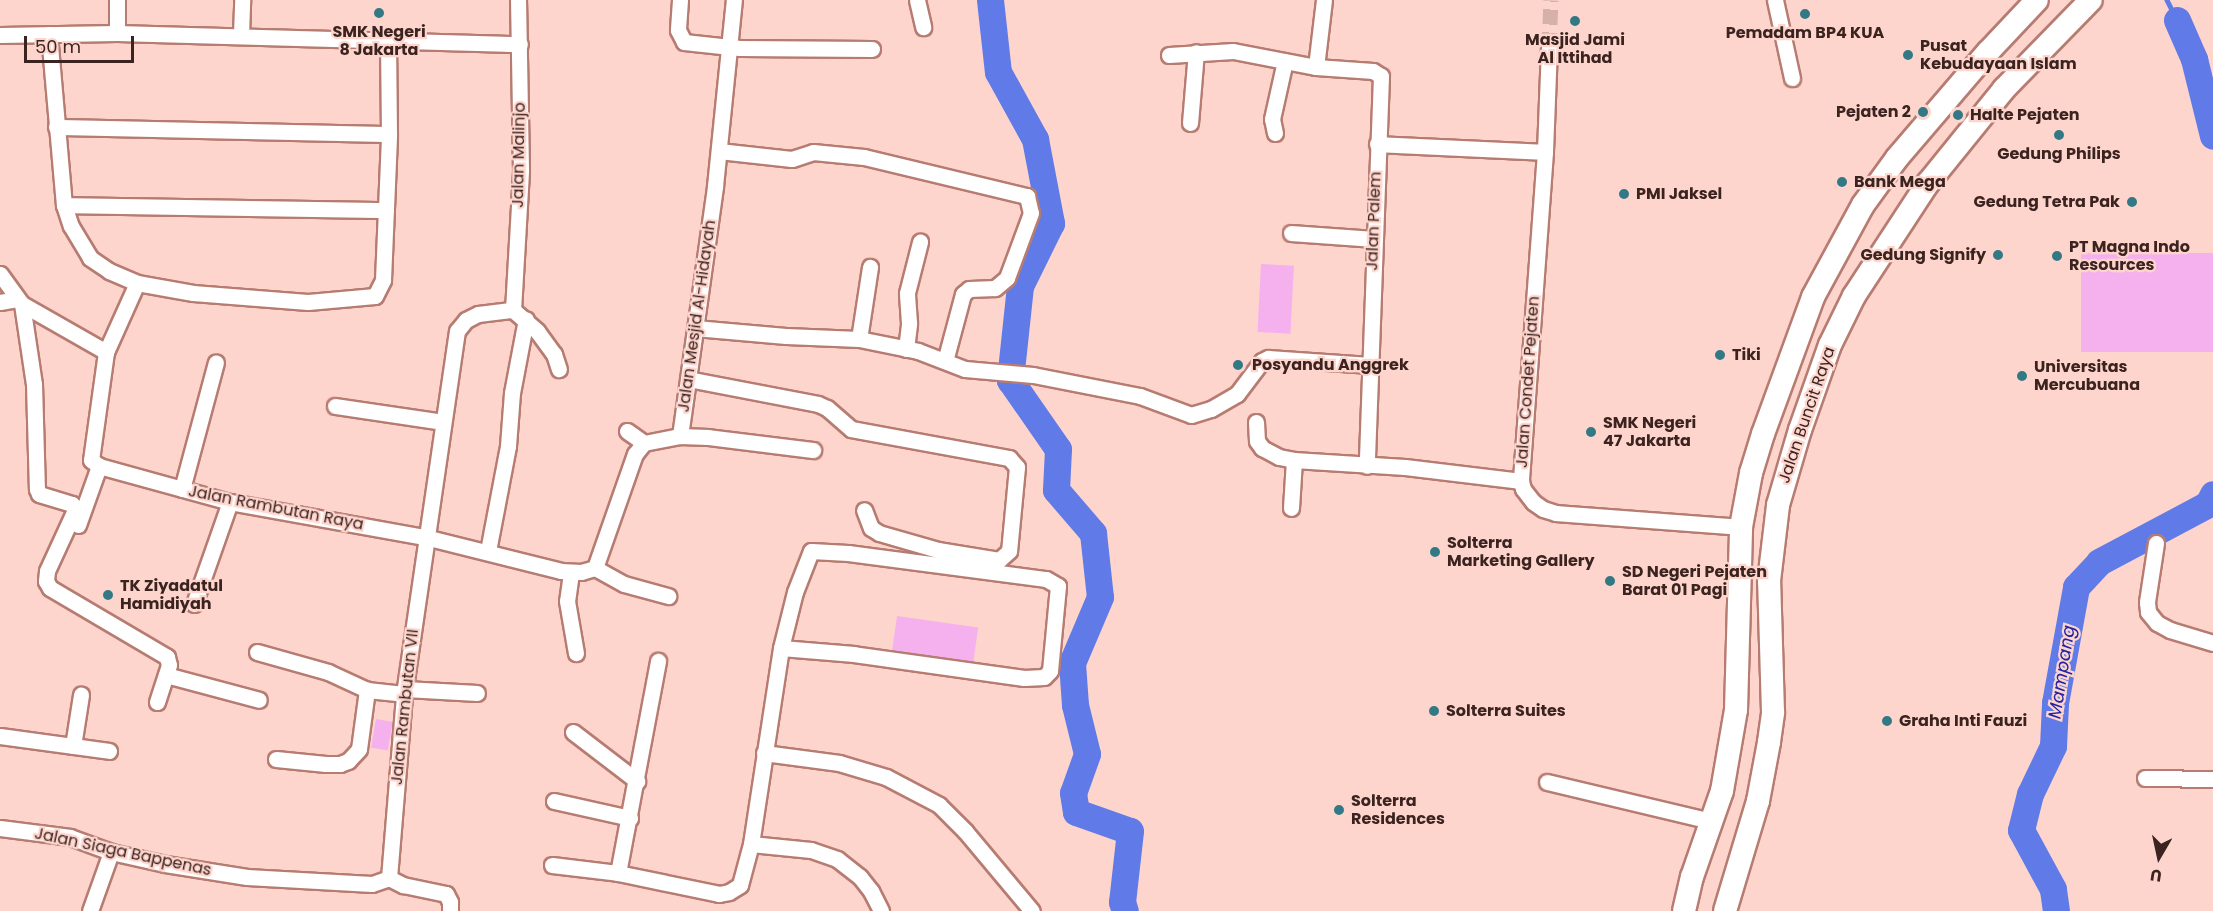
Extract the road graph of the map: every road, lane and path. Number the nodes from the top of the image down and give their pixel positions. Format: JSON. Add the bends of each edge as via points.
{"nodes":[{"id":1,"x":117,"y":0,"type":"edge"},
{"id":2,"x":242,"y":0,"type":"edge"},
{"id":3,"x":518,"y":0,"type":"edge"},
{"id":4,"x":680,"y":0,"type":"edge"},
{"id":5,"x":734,"y":0,"type":"edge"},
{"id":6,"x":917,"y":0,"type":"edge"},
{"id":7,"x":1324,"y":0,"type":"edge"},
{"id":8,"x":1775,"y":0,"type":"edge"},
{"id":9,"x":2037,"y":0,"type":"edge"},
{"id":10,"x":2091,"y":0,"type":"edge"},
{"id":11,"x":923,"y":27,"type":"dead end"},
{"id":12,"x":117,"y":33,"type":"junction"},
{"id":13,"x":49,"y":34,"type":"junction"},
{"id":14,"x":0,"y":35,"type":"edge"},
{"id":15,"x":241,"y":36,"type":"junction"},
{"id":16,"x":388,"y":42,"type":"junction"},
{"id":17,"x":520,"y":44,"type":"junction"},
{"id":18,"x":730,"y":47,"type":"junction"},
{"id":19,"x":1549,"y":47,"type":"tunnel mouth"},
{"id":20,"x":872,"y":49,"type":"dead end"},
{"id":21,"x":1196,"y":52,"type":"junction"},
{"id":22,"x":1169,"y":55,"type":"dead end"},
{"id":23,"x":1285,"y":61,"type":"junction"},
{"id":24,"x":1316,"y":67,"type":"junction"},
{"id":25,"x":1792,"y":78,"type":"dead end"},
{"id":26,"x":1190,"y":123,"type":"dead end"},
{"id":27,"x":56,"y":127,"type":"junction"},
{"id":28,"x":1275,"y":133,"type":"dead end"},
{"id":29,"x":389,"y":134,"type":"junction"},
{"id":30,"x":1377,"y":144,"type":"junction"},
{"id":31,"x":719,"y":151,"type":"junction"},
{"id":32,"x":1545,"y":152,"type":"junction"},
{"id":33,"x":64,"y":204,"type":"junction"},
{"id":34,"x":386,"y":210,"type":"junction"},
{"id":35,"x":1291,"y":232,"type":"dead end"},
{"id":36,"x":1374,"y":239,"type":"junction"},
{"id":37,"x":920,"y":242,"type":"dead end"},
{"id":38,"x":870,"y":267,"type":"dead end"},
{"id":39,"x":0,"y":274,"type":"edge"},
{"id":40,"x":137,"y":283,"type":"junction"},
{"id":41,"x":20,"y":301,"type":"junction"},
{"id":42,"x":0,"y":302,"type":"edge"},
{"id":43,"x":519,"y":314,"type":"junction"},
{"id":44,"x":695,"y":328,"type":"junction"},
{"id":45,"x":859,"y":339,"type":"junction"},
{"id":46,"x":906,"y":349,"type":"junction"},
{"id":47,"x":106,"y":352,"type":"junction"},
{"id":48,"x":945,"y":361,"type":"junction"},
{"id":49,"x":216,"y":362,"type":"dead end"},
{"id":50,"x":1370,"y":365,"type":"junction"},
{"id":51,"x":559,"y":369,"type":"dead end"},
{"id":52,"x":688,"y":380,"type":"junction"},
{"id":53,"x":335,"y":406,"type":"dead end"},
{"id":54,"x":443,"y":422,"type":"junction"},
{"id":55,"x":1256,"y":422,"type":"dead end"},
{"id":56,"x":627,"y":431,"type":"dead end"},
{"id":57,"x":680,"y":436,"type":"junction"},
{"id":58,"x":644,"y":443,"type":"junction"},
{"id":59,"x":813,"y":450,"type":"dead end"},
{"id":60,"x":1294,"y":460,"type":"junction"},
{"id":61,"x":99,"y":466,"type":"junction"},
{"id":62,"x":1367,"y":466,"type":"junction"},
{"id":63,"x":1521,"y":481,"type":"junction"},
{"id":64,"x":182,"y":489,"type":"junction"},
{"id":65,"x":230,"y":502,"type":"junction"},
{"id":66,"x":1291,"y":508,"type":"dead end"},
{"id":67,"x":864,"y":510,"type":"dead end"},
{"id":68,"x":1741,"y":527,"type":"junction"},
{"id":69,"x":425,"y":537,"type":"junction"},
{"id":70,"x":74,"y":539,"type":"dead end"},
{"id":71,"x":2156,"y":543,"type":"dead end"},
{"id":72,"x":488,"y":550,"type":"junction"},
{"id":73,"x":595,"y":568,"type":"junction"},
{"id":74,"x":571,"y":573,"type":"junction"},
{"id":75,"x":668,"y":596,"type":"dead end"},
{"id":76,"x":194,"y":604,"type":"dead end"},
{"id":77,"x":1770,"y":616,"type":"junction"},
{"id":78,"x":1738,"y":617,"type":"junction"},
{"id":79,"x":2213,"y":643,"type":"edge"},
{"id":80,"x":781,"y":648,"type":"junction"},
{"id":81,"x":257,"y":652,"type":"dead end"},
{"id":82,"x":576,"y":653,"type":"dead end"},
{"id":83,"x":658,"y":661,"type":"dead end"},
{"id":84,"x":166,"y":675,"type":"junction"},
{"id":85,"x":367,"y":690,"type":"junction"},
{"id":86,"x":404,"y":692,"type":"junction"},
{"id":87,"x":477,"y":693,"type":"dead end"},
{"id":88,"x":81,"y":695,"type":"dead end"},
{"id":89,"x":260,"y":700,"type":"dead end"},
{"id":90,"x":157,"y":702,"type":"dead end"},
{"id":91,"x":573,"y":732,"type":"dead end"},
{"id":92,"x":0,"y":736,"type":"edge"},
{"id":93,"x":73,"y":746,"type":"junction"},
{"id":94,"x":109,"y":751,"type":"dead end"},
{"id":95,"x":764,"y":753,"type":"junction"},
{"id":96,"x":276,"y":759,"type":"dead end"},
{"id":97,"x":2145,"y":778,"type":"dead end"},
{"id":98,"x":2213,"y":779,"type":"edge"},
{"id":99,"x":636,"y":781,"type":"junction"},
{"id":100,"x":1547,"y":782,"type":"dead end"},
{"id":101,"x":554,"y":801,"type":"dead end"},
{"id":102,"x":630,"y":818,"type":"junction"},
{"id":103,"x":1711,"y":821,"type":"junction"},
{"id":104,"x":0,"y":828,"type":"edge"},
{"id":105,"x":751,"y":844,"type":"junction"},
{"id":106,"x":111,"y":852,"type":"junction"},
{"id":107,"x":552,"y":865,"type":"dead end"},
{"id":108,"x":618,"y":873,"type":"junction"},
{"id":109,"x":388,"y":878,"type":"junction"},
{"id":110,"x":90,"y":911,"type":"edge"},
{"id":111,"x":450,"y":911,"type":"edge"},
{"id":112,"x":881,"y":911,"type":"edge"},
{"id":113,"x":1032,"y":911,"type":"edge"},
{"id":114,"x":1684,"y":911,"type":"edge"},
{"id":115,"x":1725,"y":911,"type":"edge"}],
"edges":[{"from":1,"to":12,"type":"street"},
{"from":2,"to":15,"type":"street"},
{"from":3,"to":17,"type":"street","name":"Jalan Malinjo"},
{"from":4,"to":18,"type":"street","via":[[681,39]]},
{"from":5,"to":18,"type":"street","name":"Jalan Mesjid Al-Hidayah"},
{"from":6,"to":11,"type":"street"},
{"from":7,"to":24,"type":"street"},
{"from":8,"to":25,"type":"street"},
{"from":9,"to":68,"type":"main road","name":"Jalan Buncit Raya","via":[[1897,158],[1838,248],[1813,297],[1762,434]]},
{"from":10,"to":77,"type":"main road","name":"Jalan Buncit Raya","via":[[1973,126],[1912,204],[1854,296],[1830,345],[1785,477],[1772,541]]},
{"from":12,"to":13,"type":"street"},
{"from":12,"to":15,"type":"street"},
{"from":13,"to":14,"type":"street"},
{"from":13,"to":27,"type":"street"},
{"from":15,"to":16,"type":"street"},
{"from":16,"to":17,"type":"street"},
{"from":16,"to":29,"type":"street"},
{"from":17,"to":43,"type":"street","name":"Jalan Malinjo"},
{"from":18,"to":20,"type":"street"},
{"from":18,"to":31,"type":"street","name":"Jalan Mesjid Al-Hidayah"},
{"from":19,"to":32,"type":"street","name":"Jalan Condet Pejaten"},
{"from":21,"to":22,"type":"street"},
{"from":21,"to":23,"type":"street","via":[[1233,51]]},
{"from":21,"to":26,"type":"street"},
{"from":23,"to":24,"type":"street"},
{"from":23,"to":28,"type":"street","via":[[1272,119]]},
{"from":24,"to":30,"type":"street","name":"Jalan Palem","via":[[1379,74],[1382,84]]},
{"from":27,"to":29,"type":"street"},
{"from":27,"to":33,"type":"street"},
{"from":29,"to":34,"type":"street"},
{"from":30,"to":32,"type":"street"},
{"from":30,"to":36,"type":"street","name":"Jalan Palem"},
{"from":31,"to":44,"type":"street","name":"Jalan Mesjid Al-Hidayah"},
{"from":31,"to":48,"type":"street","via":[[792,159],[813,152],[864,157],[1027,196],[1031,213],[1007,279],[995,288],[965,292]]},
{"from":32,"to":63,"type":"street","name":"Jalan Condet Pejaten"},
{"from":33,"to":34,"type":"street"},
{"from":33,"to":40,"type":"street","via":[[71,226],[90,258]]},
{"from":34,"to":40,"type":"street","via":[[383,280],[375,296],[308,302],[193,293]]},
{"from":35,"to":36,"type":"street"},
{"from":36,"to":50,"type":"street","name":"Jalan Palem"},
{"from":37,"to":46,"type":"street","via":[[907,293]]},
{"from":38,"to":45,"type":"street"},
{"from":39,"to":41,"type":"street"},
{"from":40,"to":47,"type":"street"},
{"from":41,"to":42,"type":"street"},
{"from":41,"to":47,"type":"street"},
{"from":41,"to":84,"type":"street","via":[[34,384],[37,489],[39,494],[72,504],[75,510],[46,581],[50,588],[167,657]]},
{"from":43,"to":51,"type":"street","via":[[548,345]]},
{"from":43,"to":54,"type":"street","name":"Jalan Rambutan VII","via":[[478,314],[465,320],[457,331]]},
{"from":43,"to":72,"type":"street","name":"Jalan Malinjo","via":[[508,446]]},
{"from":44,"to":45,"type":"street"},
{"from":44,"to":52,"type":"street","name":"Jalan Mesjid Al-Hidayah"},
{"from":45,"to":46,"type":"street"},
{"from":46,"to":48,"type":"street"},
{"from":47,"to":61,"type":"street","via":[[90,455]]},
{"from":48,"to":50,"type":"street","via":[[965,369],[1033,375],[1140,396],[1196,415],[1237,394],[1268,358]]},
{"from":49,"to":64,"type":"street"},
{"from":50,"to":62,"type":"street","name":"Jalan Palem"},
{"from":52,"to":57,"type":"street","name":"Jalan Mesjid Al-Hidayah"},
{"from":52,"to":67,"type":"street","via":[[818,404],[851,429],[1009,458],[1017,467],[1009,551],[999,560],[938,550],[879,533],[871,528]]},
{"from":53,"to":54,"type":"street"},
{"from":54,"to":69,"type":"street","name":"Jalan Rambutan VII"},
{"from":55,"to":60,"type":"street","via":[[1257,441],[1262,448]]},
{"from":56,"to":58,"type":"street"},
{"from":57,"to":58,"type":"street","name":"Jalan Mesjid Al-Hidayah"},
{"from":57,"to":59,"type":"street"},
{"from":58,"to":73,"type":"street","via":[[635,454]]},
{"from":60,"to":62,"type":"street"},
{"from":60,"to":66,"type":"street"},
{"from":61,"to":64,"type":"street","name":"Jalan Rambutan Raya"},
{"from":61,"to":70,"type":"street"},
{"from":62,"to":63,"type":"street"},
{"from":63,"to":68,"type":"street","name":"Jalan Condet Pejaten","via":[[1533,502],[1556,513]]},
{"from":64,"to":65,"type":"street","name":"Jalan Rambutan Raya"},
{"from":65,"to":69,"type":"street","name":"Jalan Rambutan Raya"},
{"from":65,"to":76,"type":"street"},
{"from":68,"to":78,"type":"main road","name":"Jalan Buncit Raya"},
{"from":69,"to":72,"type":"street","name":"Jalan Rambutan Raya"},
{"from":69,"to":86,"type":"street","name":"Jalan Rambutan VII"},
{"from":71,"to":79,"type":"street","via":[[2148,612],[2170,630]]},
{"from":72,"to":74,"type":"street","name":"Jalan Rambutan Raya"},
{"from":73,"to":74,"type":"street"},
{"from":73,"to":75,"type":"street","via":[[624,584]]},
{"from":74,"to":82,"type":"street","via":[[567,601]]},
{"from":77,"to":78,"type":"main road","via":[[1758,610]]},
{"from":77,"to":115,"type":"main road","name":"Jalan Buncit Raya","via":[[1773,712],[1769,742],[1758,801]]},
{"from":78,"to":103,"type":"main road","name":"Jalan Buncit Raya","via":[[1736,710],[1722,790]]},
{"from":80,"to":80,"type":"street","via":[[798,583],[813,551],[1046,579],[1058,586],[1050,671],[1044,677],[1024,678]]},
{"from":80,"to":95,"type":"street"},
{"from":81,"to":85,"type":"street","via":[[328,672]]},
{"from":83,"to":99,"type":"street"},
{"from":84,"to":89,"type":"street"},
{"from":84,"to":90,"type":"street"},
{"from":85,"to":86,"type":"street"},
{"from":85,"to":96,"type":"street","via":[[359,749],[348,761],[326,764]]},
{"from":86,"to":87,"type":"street"},
{"from":86,"to":109,"type":"street","name":"Jalan Rambutan VII"},
{"from":88,"to":93,"type":"street"},
{"from":91,"to":99,"type":"street"},
{"from":92,"to":93,"type":"street"},
{"from":93,"to":94,"type":"street"},
{"from":95,"to":105,"type":"street"},
{"from":95,"to":113,"type":"street","via":[[839,763],[876,774],[939,805]]},
{"from":97,"to":98,"type":"street"},
{"from":99,"to":102,"type":"street"},
{"from":100,"to":103,"type":"street"},
{"from":101,"to":102,"type":"street"},
{"from":102,"to":108,"type":"street"},
{"from":103,"to":114,"type":"main road","name":"Jalan Buncit Raya"},
{"from":104,"to":106,"type":"street","name":"Jalan Siaga Bappenas","via":[[70,837]]},
{"from":105,"to":108,"type":"street","via":[[744,878],[736,890],[720,894]]},
{"from":105,"to":112,"type":"street","via":[[811,850],[837,859],[860,877]]},
{"from":106,"to":109,"type":"street","name":"Jalan Siaga Bappenas","via":[[272,880],[372,884]]},
{"from":106,"to":110,"type":"street"},
{"from":107,"to":108,"type":"street"},
{"from":109,"to":111,"type":"street","via":[[446,894]]}]}
